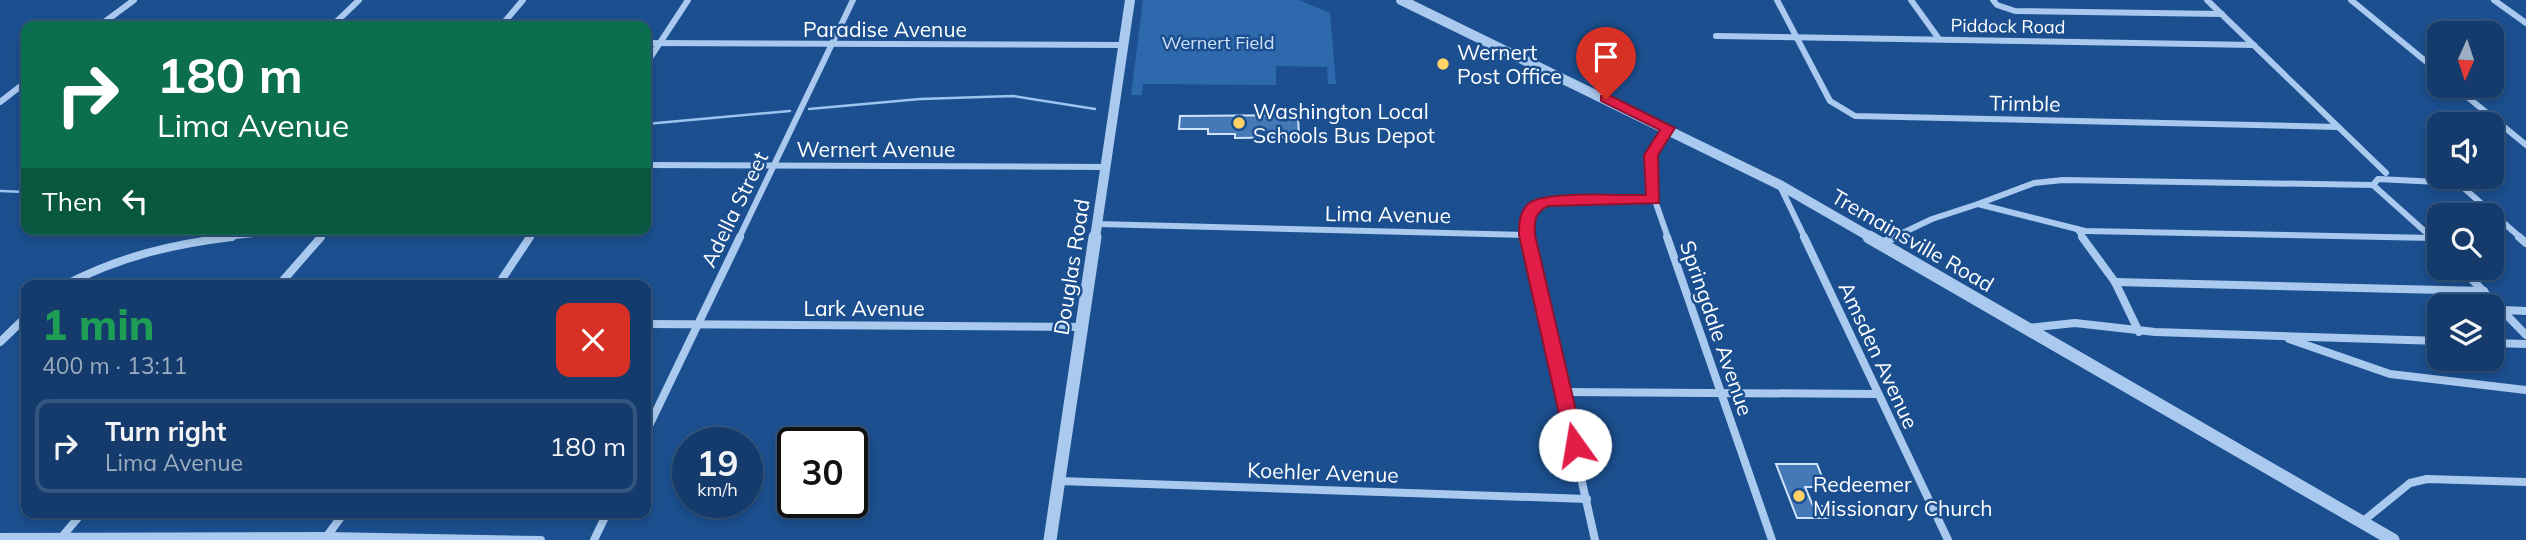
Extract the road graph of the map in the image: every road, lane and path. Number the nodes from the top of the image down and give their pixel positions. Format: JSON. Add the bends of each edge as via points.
{"nodes":[{"id":1,"x":134,"y":0,"type":"edge"},
{"id":2,"x":359,"y":0,"type":"edge"},
{"id":3,"x":523,"y":0,"type":"edge"},
{"id":4,"x":688,"y":0,"type":"edge"},
{"id":5,"x":853,"y":0,"type":"edge"},
{"id":6,"x":1130,"y":0,"type":"edge"},
{"id":7,"x":1401,"y":0,"type":"edge"},
{"id":8,"x":1777,"y":0,"type":"edge"},
{"id":9,"x":1911,"y":0,"type":"edge"},
{"id":10,"x":1993,"y":0,"type":"edge"},
{"id":11,"x":2207,"y":0,"type":"edge"},
{"id":12,"x":2351,"y":0,"type":"edge"},
{"id":13,"x":2494,"y":0,"type":"edge"},
{"id":14,"x":2222,"y":14,"type":"junction"},
{"id":15,"x":106,"y":21,"type":"edge"},
{"id":16,"x":337,"y":21,"type":"edge"},
{"id":17,"x":505,"y":21,"type":"edge"},
{"id":18,"x":2526,"y":23,"type":"edge"},
{"id":19,"x":1716,"y":36,"type":"dead end"},
{"id":20,"x":1798,"y":37,"type":"junction"},
{"id":21,"x":1939,"y":39,"type":"junction"},
{"id":22,"x":651,"y":43,"type":"edge"},
{"id":23,"x":659,"y":43,"type":"junction"},
{"id":24,"x":832,"y":45,"type":"junction"},
{"id":25,"x":1124,"y":45,"type":"junction"},
{"id":26,"x":2254,"y":45,"type":"junction"},
{"id":27,"x":651,"y":56,"type":"edge"},
{"id":28,"x":2427,"y":62,"type":"edge"},
{"id":29,"x":21,"y":86,"type":"edge"},
{"id":30,"x":2469,"y":98,"type":"edge"},
{"id":31,"x":0,"y":102,"type":"edge"},
{"id":32,"x":2338,"y":127,"type":"junction"},
{"id":33,"x":1668,"y":128,"type":"junction"},
{"id":34,"x":2526,"y":145,"type":"edge"},
{"id":35,"x":651,"y":165,"type":"edge"},
{"id":36,"x":774,"y":167,"type":"junction"},
{"id":37,"x":1105,"y":167,"type":"junction"},
{"id":38,"x":2386,"y":173,"type":"dead end"},
{"id":39,"x":1780,"y":185,"type":"junction"},
{"id":40,"x":2373,"y":185,"type":"junction"},
{"id":41,"x":1654,"y":200,"type":"junction"},
{"id":42,"x":1978,"y":204,"type":"junction"},
{"id":43,"x":1097,"y":224,"type":"junction"},
{"id":44,"x":2077,"y":229,"type":"junction"},
{"id":45,"x":2427,"y":232,"type":"edge"},
{"id":46,"x":250,"y":235,"type":"edge"},
{"id":47,"x":322,"y":235,"type":"edge"},
{"id":48,"x":531,"y":235,"type":"edge"},
{"id":49,"x":1527,"y":235,"type":"junction"},
{"id":50,"x":2427,"y":236,"type":"edge"},
{"id":51,"x":2526,"y":243,"type":"edge"},
{"id":52,"x":1881,"y":244,"type":"junction"},
{"id":53,"x":73,"y":280,"type":"edge"},
{"id":54,"x":283,"y":280,"type":"edge"},
{"id":55,"x":501,"y":280,"type":"edge"},
{"id":56,"x":2473,"y":280,"type":"edge"},
{"id":57,"x":2115,"y":282,"type":"junction"},
{"id":58,"x":2484,"y":291,"type":"junction"},
{"id":59,"x":2487,"y":294,"type":"edge"},
{"id":60,"x":2504,"y":310,"type":"edge"},
{"id":61,"x":2526,"y":311,"type":"edge"},
{"id":62,"x":2504,"y":312,"type":"edge"},
{"id":63,"x":21,"y":322,"type":"edge"},
{"id":64,"x":651,"y":324,"type":"edge"},
{"id":65,"x":697,"y":324,"type":"junction"},
{"id":66,"x":1082,"y":327,"type":"junction"},
{"id":67,"x":2027,"y":328,"type":"junction"},
{"id":68,"x":2139,"y":332,"type":"junction"},
{"id":69,"x":2526,"y":335,"type":"edge"},
{"id":70,"x":2282,"y":337,"type":"junction"},
{"id":71,"x":2427,"y":341,"type":"edge"},
{"id":72,"x":0,"y":342,"type":"edge"},
{"id":73,"x":2504,"y":343,"type":"edge"},
{"id":74,"x":2526,"y":344,"type":"edge"},
{"id":75,"x":2526,"y":390,"type":"edge"},
{"id":76,"x":1563,"y":392,"type":"junction"},
{"id":77,"x":1722,"y":393,"type":"junction"},
{"id":78,"x":1878,"y":394,"type":"junction"},
{"id":79,"x":651,"y":421,"type":"edge"},
{"id":80,"x":1059,"y":481,"type":"junction"},
{"id":81,"x":2526,"y":482,"type":"edge"},
{"id":82,"x":1587,"y":499,"type":"junction"},
{"id":83,"x":78,"y":518,"type":"edge"},
{"id":84,"x":340,"y":518,"type":"edge"},
{"id":85,"x":605,"y":518,"type":"edge"},
{"id":86,"x":2362,"y":522,"type":"junction"},
{"id":87,"x":327,"y":536,"type":"junction"},
{"id":88,"x":0,"y":537,"type":"edge"},
{"id":89,"x":60,"y":539,"type":"edge"},
{"id":90,"x":541,"y":540,"type":"edge"},
{"id":91,"x":594,"y":540,"type":"edge"},
{"id":92,"x":1050,"y":540,"type":"edge"},
{"id":93,"x":1595,"y":540,"type":"edge"},
{"id":94,"x":1772,"y":540,"type":"edge"},
{"id":95,"x":1948,"y":540,"type":"edge"},
{"id":96,"x":2393,"y":540,"type":"edge"}],
"edges":[{"from":1,"to":15,"type":"street"},
{"from":2,"to":16,"type":"street"},
{"from":3,"to":17,"type":"street"},
{"from":4,"to":23,"type":"street"},
{"from":5,"to":24,"type":"street","name":"Adella Street"},
{"from":6,"to":25,"type":"street","name":"Douglas Road"},
{"from":7,"to":33,"type":"street","name":"Tremainsville Road"},
{"from":8,"to":20,"type":"street","name":"Trimble"},
{"from":9,"to":21,"type":"street"},
{"from":10,"to":14,"type":"street","via":[[2015,11]]},
{"from":11,"to":14,"type":"street"},
{"from":12,"to":28,"type":"street"},
{"from":13,"to":18,"type":"street"},
{"from":14,"to":26,"type":"street"},
{"from":19,"to":20,"type":"street","name":"Piddock Road"},
{"from":20,"to":21,"type":"street","name":"Piddock Road"},
{"from":20,"to":32,"type":"street","name":"Trimble","via":[[1830,101],[1854,116]]},
{"from":21,"to":26,"type":"street","name":"Piddock Road"},
{"from":22,"to":23,"type":"street","name":"Paradise Avenue"},
{"from":23,"to":24,"type":"street","name":"Paradise Avenue"},
{"from":23,"to":27,"type":"street"},
{"from":24,"to":25,"type":"street","name":"Paradise Avenue"},
{"from":24,"to":36,"type":"street","name":"Adella Street"},
{"from":25,"to":37,"type":"street","name":"Douglas Road"},
{"from":26,"to":32,"type":"street"},
{"from":29,"to":31,"type":"street"},
{"from":30,"to":34,"type":"street"},
{"from":32,"to":38,"type":"street"},
{"from":33,"to":39,"type":"street","name":"Tremainsville Road"},
{"from":33,"to":41,"type":"street","name":"Springdale Avenue","via":[[1651,155]]},
{"from":35,"to":36,"type":"street","name":"Wernert Avenue"},
{"from":36,"to":37,"type":"street","name":"Wernert Avenue"},
{"from":36,"to":65,"type":"street","name":"Adella Street"},
{"from":37,"to":43,"type":"street","name":"Douglas Road"},
{"from":39,"to":52,"type":"street","name":"Tremainsville Road"},
{"from":39,"to":78,"type":"street","name":"Amsden Avenue"},
{"from":40,"to":42,"type":"street","via":[[2055,180]]},
{"from":40,"to":45,"type":"street"},
{"from":40,"to":51,"type":"street","via":[[2378,179],[2396,178],[2458,183]]},
{"from":41,"to":49,"type":"street","via":[[1545,201],[1530,214]]},
{"from":41,"to":77,"type":"street","name":"Springdale Avenue"},
{"from":42,"to":44,"type":"street"},
{"from":42,"to":52,"type":"street","via":[[1932,219]]},
{"from":43,"to":49,"type":"street","name":"Lima Avenue"},
{"from":43,"to":66,"type":"street","name":"Douglas Road"},
{"from":44,"to":50,"type":"street"},
{"from":44,"to":57,"type":"street"},
{"from":46,"to":53,"type":"street","via":[[129,254]]},
{"from":47,"to":54,"type":"street"},
{"from":48,"to":55,"type":"street"},
{"from":49,"to":76,"type":"street"},
{"from":52,"to":67,"type":"street","name":"Tremainsville Road"},
{"from":56,"to":58,"type":"street"},
{"from":57,"to":58,"type":"street"},
{"from":57,"to":68,"type":"street"},
{"from":58,"to":59,"type":"street"},
{"from":60,"to":61,"type":"street"},
{"from":62,"to":69,"type":"street"},
{"from":63,"to":72,"type":"street"},
{"from":64,"to":65,"type":"street","name":"Lark Avenue"},
{"from":65,"to":66,"type":"street","name":"Lark Avenue"},
{"from":65,"to":79,"type":"street","name":"Adella Street"},
{"from":66,"to":80,"type":"street","name":"Douglas Road"},
{"from":67,"to":68,"type":"street","via":[[2068,322]]},
{"from":67,"to":86,"type":"street","name":"Tremainsville Road"},
{"from":68,"to":70,"type":"street"},
{"from":70,"to":71,"type":"street"},
{"from":70,"to":75,"type":"street","via":[[2390,374]]},
{"from":73,"to":74,"type":"street"},
{"from":76,"to":77,"type":"street"},
{"from":76,"to":82,"type":"street"},
{"from":77,"to":78,"type":"street"},
{"from":77,"to":94,"type":"street","name":"Springdale Avenue"},
{"from":78,"to":95,"type":"street","name":"Amsden Avenue"},
{"from":80,"to":82,"type":"street","name":"Koehler Avenue"},
{"from":80,"to":92,"type":"street","name":"Douglas Road"},
{"from":81,"to":86,"type":"street","via":[[2410,483]]},
{"from":82,"to":93,"type":"street"},
{"from":83,"to":89,"type":"street"},
{"from":84,"to":87,"type":"street"},
{"from":85,"to":91,"type":"street"},
{"from":86,"to":96,"type":"street","name":"Tremainsville Road"},
{"from":87,"to":89,"type":"street"},
{"from":87,"to":90,"type":"street"},
{"from":88,"to":89,"type":"street"}]}
